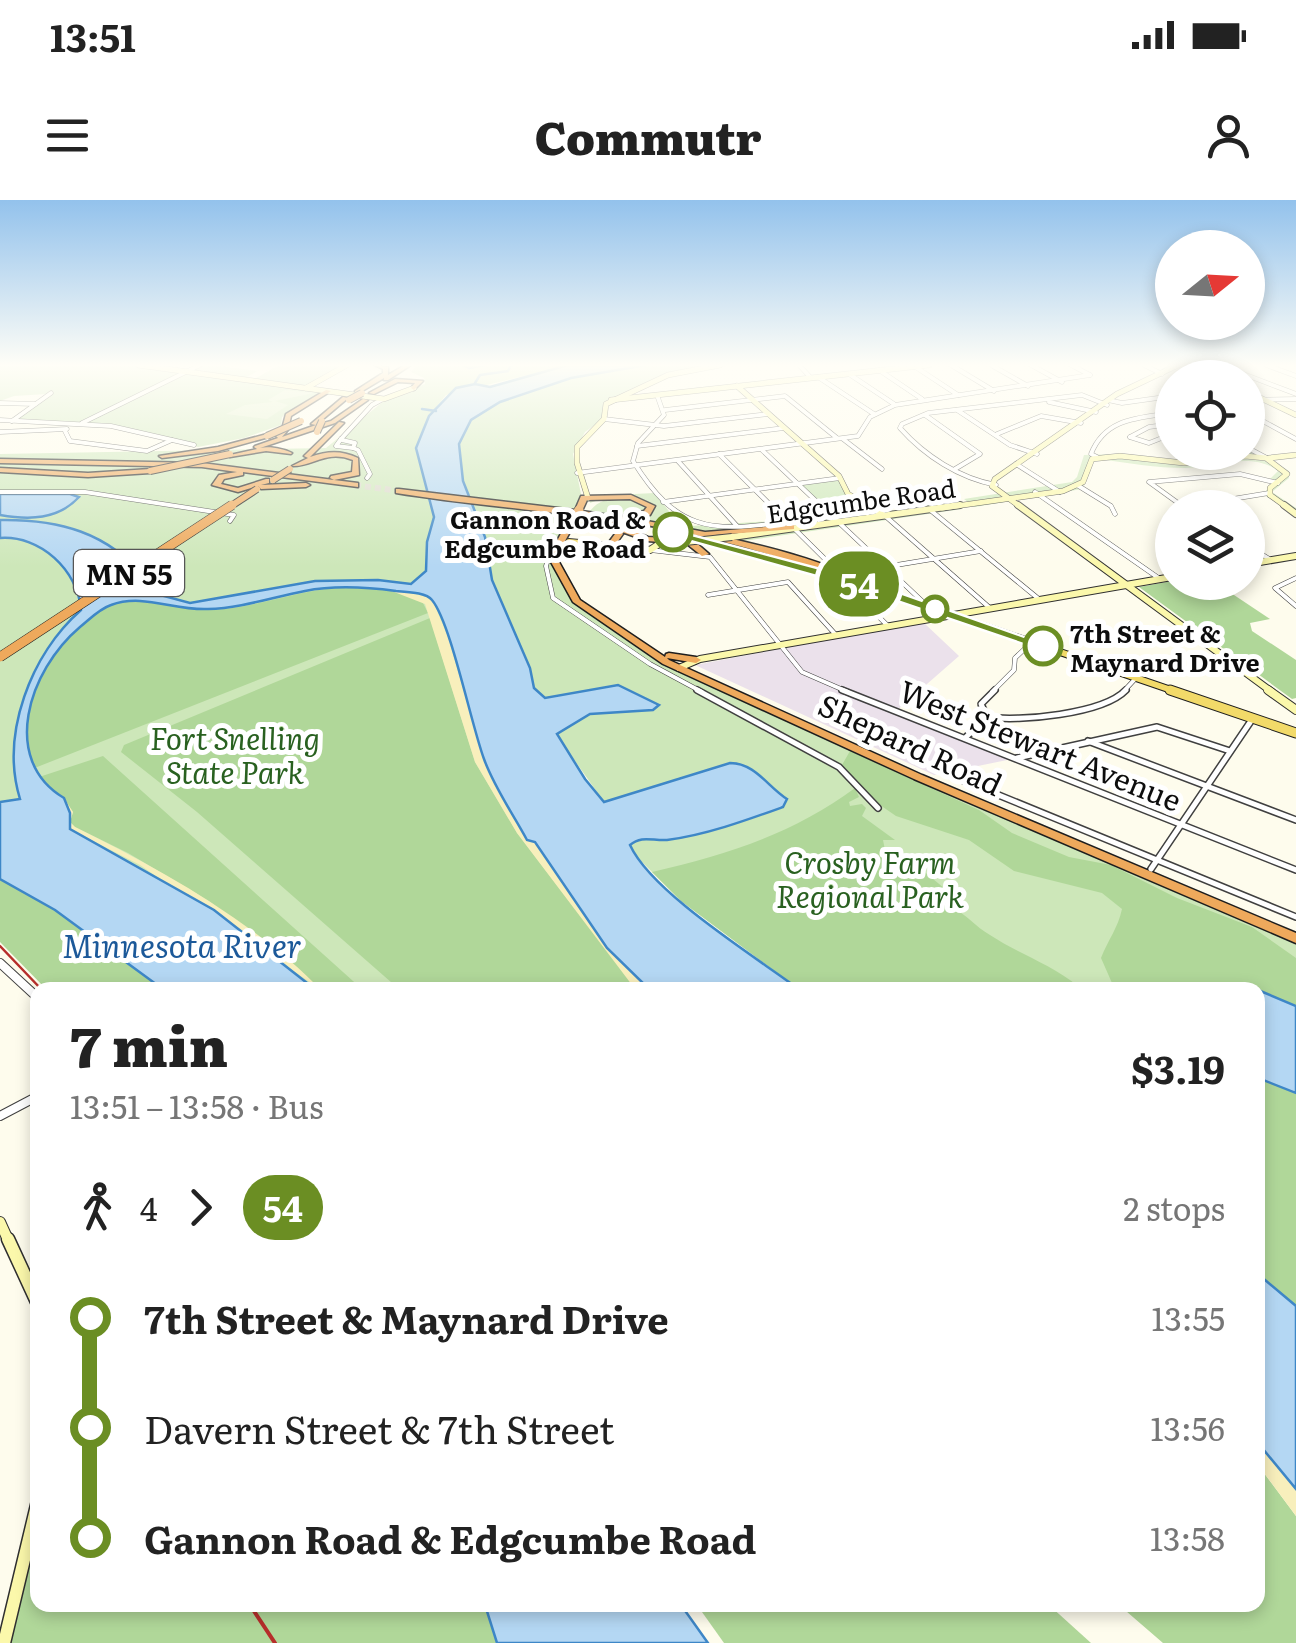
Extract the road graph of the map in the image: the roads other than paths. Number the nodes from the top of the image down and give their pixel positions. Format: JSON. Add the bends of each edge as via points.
{"nodes":[{"id":1,"x":66,"y":432,"type":"edge"},
{"id":2,"x":131,"y":432,"type":"edge"},
{"id":3,"x":275,"y":432,"type":"edge"},
{"id":4,"x":281,"y":432,"type":"edge"},
{"id":5,"x":304,"y":432,"type":"edge"},
{"id":6,"x":312,"y":432,"type":"edge"},
{"id":7,"x":313,"y":432,"type":"edge"},
{"id":8,"x":328,"y":432,"type":"edge"},
{"id":9,"x":347,"y":432,"type":"edge"},
{"id":10,"x":588,"y":432,"type":"edge"},
{"id":11,"x":649,"y":432,"type":"edge"},
{"id":12,"x":748,"y":432,"type":"edge"},
{"id":13,"x":789,"y":432,"type":"edge"},
{"id":14,"x":831,"y":432,"type":"edge"},
{"id":15,"x":863,"y":432,"type":"edge"},
{"id":16,"x":904,"y":432,"type":"edge"},
{"id":17,"x":949,"y":432,"type":"edge"},
{"id":18,"x":991,"y":432,"type":"edge"},
{"id":19,"x":1005,"y":432,"type":"edge"},
{"id":20,"x":1064,"y":432,"type":"edge"},
{"id":21,"x":1103,"y":432,"type":"edge"},
{"id":22,"x":1140,"y":432,"type":"edge"},
{"id":23,"x":994,"y":434,"type":"junction"},
{"id":24,"x":840,"y":439,"type":"junction"},
{"id":25,"x":174,"y":440,"type":"junction"},
{"id":26,"x":1155,"y":441,"type":"edge"},
{"id":27,"x":194,"y":444,"type":"dead end"},
{"id":28,"x":802,"y":444,"type":"junction"},
{"id":29,"x":635,"y":446,"type":"junction"},
{"id":30,"x":760,"y":449,"type":"junction"},
{"id":31,"x":1034,"y":453,"type":"junction"},
{"id":32,"x":288,"y":454,"type":"junction"},
{"id":33,"x":720,"y":454,"type":"junction"},
{"id":34,"x":1296,"y":455,"type":"edge"},
{"id":35,"x":232,"y":456,"type":"junction"},
{"id":36,"x":307,"y":456,"type":"junction"},
{"id":37,"x":1097,"y":458,"type":"junction"},
{"id":38,"x":1266,"y":458,"type":"joint"},
{"id":39,"x":677,"y":460,"type":"junction"},
{"id":40,"x":1155,"y":460,"type":"edge"},
{"id":41,"x":87,"y":462,"type":"junction"},
{"id":42,"x":0,"y":463,"type":"edge"},
{"id":43,"x":634,"y":465,"type":"junction"},
{"id":44,"x":1018,"y":465,"type":"junction"},
{"id":45,"x":290,"y":467,"type":"junction"},
{"id":46,"x":256,"y":468,"type":"junction"},
{"id":47,"x":882,"y":469,"type":"dead end"},
{"id":48,"x":954,"y":469,"type":"junction"},
{"id":49,"x":577,"y":474,"type":"junction"},
{"id":50,"x":320,"y":478,"type":"junction"},
{"id":51,"x":367,"y":478,"type":"dead end"},
{"id":52,"x":840,"y":478,"type":"junction"},
{"id":53,"x":581,"y":482,"type":"joint"},
{"id":54,"x":263,"y":483,"type":"junction"},
{"id":55,"x":797,"y":483,"type":"junction"},
{"id":56,"x":1278,"y":483,"type":"junction"},
{"id":57,"x":994,"y":485,"type":"junction"},
{"id":58,"x":354,"y":486,"type":"junction"},
{"id":59,"x":1077,"y":486,"type":"junction"},
{"id":60,"x":754,"y":489,"type":"junction"},
{"id":61,"x":1058,"y":490,"type":"junction"},
{"id":62,"x":1160,"y":490,"type":"edge"},
{"id":63,"x":0,"y":492,"type":"edge"},
{"id":64,"x":399,"y":492,"type":"tunnel mouth"},
{"id":65,"x":1037,"y":493,"type":"junction"},
{"id":66,"x":1270,"y":494,"type":"junction"},
{"id":67,"x":710,"y":495,"type":"junction"},
{"id":68,"x":1265,"y":495,"type":"edge"},
{"id":69,"x":614,"y":497,"type":"junction"},
{"id":70,"x":1007,"y":497,"type":"junction"},
{"id":71,"x":586,"y":498,"type":"junction"},
{"id":72,"x":663,"y":502,"type":"junction"},
{"id":73,"x":929,"y":509,"type":"junction"},
{"id":74,"x":1296,"y":512,"type":"edge"},
{"id":75,"x":1115,"y":514,"type":"dead end"},
{"id":76,"x":580,"y":516,"type":"junction"},
{"id":77,"x":884,"y":516,"type":"junction"},
{"id":78,"x":230,"y":521,"type":"dead end"},
{"id":79,"x":838,"y":522,"type":"junction"},
{"id":80,"x":615,"y":526,"type":"junction"},
{"id":81,"x":737,"y":526,"type":"junction"},
{"id":82,"x":790,"y":527,"type":"junction"},
{"id":83,"x":670,"y":530,"type":"junction"},
{"id":84,"x":565,"y":542,"type":"junction"},
{"id":85,"x":685,"y":542,"type":"junction"},
{"id":86,"x":592,"y":543,"type":"joint"},
{"id":87,"x":611,"y":544,"type":"junction"},
{"id":88,"x":650,"y":550,"type":"junction"},
{"id":89,"x":980,"y":552,"type":"junction"},
{"id":90,"x":705,"y":554,"type":"junction"},
{"id":91,"x":1296,"y":556,"type":"edge"},
{"id":92,"x":1265,"y":557,"type":"edge"},
{"id":93,"x":934,"y":559,"type":"junction"},
{"id":94,"x":1270,"y":560,"type":"junction"},
{"id":95,"x":1265,"y":561,"type":"edge"},
{"id":96,"x":885,"y":566,"type":"junction"},
{"id":97,"x":1155,"y":576,"type":"edge"},
{"id":98,"x":1296,"y":578,"type":"edge"},
{"id":99,"x":1155,"y":581,"type":"edge"},
{"id":100,"x":864,"y":585,"type":"joint"},
{"id":101,"x":1127,"y":585,"type":"junction"},
{"id":102,"x":850,"y":588,"type":"dead end"},
{"id":103,"x":737,"y":590,"type":"junction"},
{"id":104,"x":708,"y":594,"type":"dead end"},
{"id":105,"x":1040,"y":600,"type":"junction"},
{"id":106,"x":920,"y":604,"type":"junction"},
{"id":107,"x":1296,"y":606,"type":"edge"},
{"id":108,"x":991,"y":609,"type":"junction"},
{"id":109,"x":953,"y":615,"type":"junction"},
{"id":110,"x":888,"y":626,"type":"junction"},
{"id":111,"x":836,"y":635,"type":"junction"},
{"id":112,"x":626,"y":638,"type":"junction"},
{"id":113,"x":1032,"y":642,"type":"junction"},
{"id":114,"x":781,"y":645,"type":"junction"},
{"id":115,"x":664,"y":654,"type":"junction"},
{"id":116,"x":0,"y":655,"type":"edge"},
{"id":117,"x":698,"y":659,"type":"junction"},
{"id":118,"x":682,"y":667,"type":"junction"},
{"id":119,"x":700,"y":672,"type":"junction"},
{"id":120,"x":1136,"y":678,"type":"junction"},
{"id":121,"x":1296,"y":708,"type":"edge"},
{"id":122,"x":987,"y":717,"type":"junction"},
{"id":123,"x":1253,"y":718,"type":"junction"},
{"id":124,"x":1296,"y":733,"type":"edge"},
{"id":125,"x":965,"y":738,"type":"junction"},
{"id":126,"x":1088,"y":741,"type":"junction"},
{"id":127,"x":1230,"y":751,"type":"junction"},
{"id":128,"x":1016,"y":758,"type":"junction"},
{"id":129,"x":957,"y":778,"type":"dead end"},
{"id":130,"x":1206,"y":786,"type":"junction"},
{"id":131,"x":878,"y":808,"type":"dead end"},
{"id":132,"x":1296,"y":820,"type":"edge"},
{"id":133,"x":1180,"y":824,"type":"junction"},
{"id":134,"x":1121,"y":863,"type":"junction"},
{"id":135,"x":1154,"y":864,"type":"junction"},
{"id":136,"x":1296,"y":870,"type":"edge"},
{"id":137,"x":1186,"y":891,"type":"junction"},
{"id":138,"x":1296,"y":917,"type":"edge"},
{"id":139,"x":1296,"y":930,"type":"edge"},
{"id":140,"x":1296,"y":938,"type":"edge"},
{"id":141,"x":0,"y":963,"type":"edge"},
{"id":142,"x":30,"y":991,"type":"edge"},
{"id":143,"x":30,"y":1100,"type":"edge"},
{"id":144,"x":0,"y":1116,"type":"edge"},
{"id":145,"x":0,"y":1222,"type":"edge"},
{"id":146,"x":30,"y":1287,"type":"edge"},
{"id":147,"x":30,"y":1534,"type":"edge"},
{"id":148,"x":4,"y":1643,"type":"edge"}],
"edges":[{"from":1,"to":25,"type":"street","via":[[70,442],[142,451]]},
{"from":2,"to":25,"type":"street"},
{"from":3,"to":42,"type":"highway","bridge":true,"via":[[218,449],[153,457]]},
{"from":4,"to":35,"type":"highway"},
{"from":5,"to":35,"type":"highway"},
{"from":6,"to":45,"type":"highway","number":"MN 55"},
{"from":7,"to":36,"type":"highway","number":"MN 55"},
{"from":8,"to":36,"type":"highway"},
{"from":9,"to":51,"type":"street","via":[[336,446],[358,450]]},
{"from":10,"to":49,"type":"street","via":[[574,455]]},
{"from":11,"to":29,"type":"street"},
{"from":12,"to":29,"type":"street"},
{"from":13,"to":28,"type":"street"},
{"from":14,"to":24,"type":"street"},
{"from":15,"to":24,"type":"street"},
{"from":16,"to":48,"type":"street"},
{"from":17,"to":48,"type":"street","via":[[980,454]]},
{"from":18,"to":23,"type":"street"},
{"from":19,"to":23,"type":"street"},
{"from":20,"to":31,"type":"street"},
{"from":21,"to":37,"type":"street","via":[[1091,453]]},
{"from":22,"to":26,"type":"street","via":[[1130,437]]},
{"from":23,"to":31,"type":"street"},
{"from":24,"to":28,"type":"street"},
{"from":24,"to":47,"type":"street"},
{"from":25,"to":27,"type":"street"},
{"from":28,"to":30,"type":"street"},
{"from":28,"to":52,"type":"street"},
{"from":29,"to":43,"type":"street"},
{"from":30,"to":33,"type":"street"},
{"from":30,"to":55,"type":"street"},
{"from":31,"to":44,"type":"street"},
{"from":32,"to":35,"type":"highway","via":[[270,449]]},
{"from":32,"to":45,"type":"highway"},
{"from":32,"to":46,"type":"highway","via":[[255,455],[247,462]]},
{"from":33,"to":39,"type":"street"},
{"from":33,"to":60,"type":"street"},
{"from":34,"to":38,"type":"street"},
{"from":35,"to":41,"type":"highway"},
{"from":35,"to":42,"type":"highway","bridge":true,"via":[[82,475]]},
{"from":35,"to":46,"type":"highway"},
{"from":36,"to":45,"type":"highway","number":"MN 55"},
{"from":37,"to":40,"type":"street"},
{"from":37,"to":59,"type":"street"},
{"from":38,"to":56,"type":"street","via":[[1286,472]]},
{"from":39,"to":43,"type":"street"},
{"from":39,"to":67,"type":"street"},
{"from":41,"to":42,"type":"highway"},
{"from":41,"to":58,"type":"highway","via":[[219,466]]},
{"from":42,"to":54,"type":"highway","via":[[165,466]]},
{"from":43,"to":49,"type":"street"},
{"from":43,"to":72,"type":"street"},
{"from":44,"to":57,"type":"street"},
{"from":44,"to":61,"type":"street"},
{"from":45,"to":50,"type":"highway","via":[[334,454],[357,461],[350,476]]},
{"from":45,"to":54,"type":"highway","number":"MN 55","bridge":true},
{"from":46,"to":50,"type":"highway"},
{"from":48,"to":57,"type":"street","via":[[973,482]]},
{"from":49,"to":53,"type":"street"},
{"from":50,"to":58,"type":"highway"},
{"from":52,"to":55,"type":"street"},
{"from":52,"to":77,"type":"street","via":[[848,494]]},
{"from":53,"to":71,"type":"street"},
{"from":54,"to":54,"type":"highway","via":[[238,490],[216,485],[236,474]]},
{"from":54,"to":58,"type":"highway"},
{"from":54,"to":58,"type":"highway"},
{"from":54,"to":116,"type":"highway","number":"MN 55","bridge":true},
{"from":55,"to":60,"type":"street"},
{"from":55,"to":79,"type":"street"},
{"from":56,"to":62,"type":"street","via":[[1244,474],[1148,482]]},
{"from":56,"to":66,"type":"street"},
{"from":57,"to":70,"type":"street"},
{"from":59,"to":61,"type":"street","name":"Edgcumbe Road"},
{"from":59,"to":75,"type":"street"},
{"from":60,"to":67,"type":"street"},
{"from":60,"to":82,"type":"street"},
{"from":61,"to":65,"type":"street","name":"Edgcumbe Road"},
{"from":63,"to":78,"type":"street","via":[[91,494],[236,516]]},
{"from":64,"to":76,"type":"highway"},
{"from":65,"to":70,"type":"street","name":"Edgcumbe Road"},
{"from":65,"to":97,"type":"street"},
{"from":66,"to":68,"type":"street"},
{"from":66,"to":74,"type":"street"},
{"from":67,"to":72,"type":"street"},
{"from":67,"to":81,"type":"street"},
{"from":69,"to":71,"type":"highway"},
{"from":69,"to":76,"type":"highway"},
{"from":69,"to":76,"type":"highway","via":[[638,498],[652,507],[631,517]]},
{"from":70,"to":73,"type":"street","name":"Edgcumbe Road"},
{"from":70,"to":101,"type":"street"},
{"from":71,"to":76,"type":"highway"},
{"from":72,"to":81,"type":"street","via":[[697,526]]},
{"from":73,"to":77,"type":"street","name":"Edgcumbe Road"},
{"from":73,"to":89,"type":"street"},
{"from":76,"to":80,"type":"highway"},
{"from":76,"to":83,"type":"highway"},
{"from":76,"to":84,"type":"highway"},
{"from":77,"to":79,"type":"street","name":"Edgcumbe Road"},
{"from":77,"to":93,"type":"street"},
{"from":79,"to":82,"type":"street","name":"Edgcumbe Road"},
{"from":79,"to":96,"type":"street"},
{"from":80,"to":85,"type":"highway","via":[[647,539]]},
{"from":80,"to":87,"type":"highway","via":[[619,534]]},
{"from":81,"to":82,"type":"street"},
{"from":82,"to":83,"type":"highway"},
{"from":82,"to":85,"type":"street","name":"Edgcumbe Road","bridge":true},
{"from":82,"to":96,"type":"street","via":[[830,567],[846,573]]},
{"from":83,"to":90,"type":"highway"},
{"from":83,"to":100,"type":"highway"},
{"from":84,"to":86,"type":"main road"},
{"from":84,"to":87,"type":"main road"},
{"from":84,"to":112,"type":"highway","name":"Shepard Road","via":[[556,567],[577,602]]},
{"from":84,"to":112,"type":"street","via":[[553,542],[547,559],[551,595]]},
{"from":85,"to":88,"type":"street","name":"Edgcumbe Road"},
{"from":86,"to":87,"type":"highway"},
{"from":87,"to":88,"type":"street"},
{"from":88,"to":90,"type":"street"},
{"from":89,"to":93,"type":"street"},
{"from":89,"to":105,"type":"street"},
{"from":90,"to":103,"type":"street","name":"West Stewart Avenue"},
{"from":91,"to":94,"type":"street"},
{"from":92,"to":94,"type":"street"},
{"from":93,"to":96,"type":"street"},
{"from":93,"to":108,"type":"street"},
{"from":94,"to":95,"type":"street"},
{"from":96,"to":106,"type":"street"},
{"from":98,"to":107,"type":"street","via":[[1275,588]]},
{"from":99,"to":101,"type":"street"},
{"from":100,"to":106,"type":"main road"},
{"from":101,"to":105,"type":"street"},
{"from":101,"to":121,"type":"street"},
{"from":102,"to":110,"type":"street"},
{"from":103,"to":104,"type":"street"},
{"from":103,"to":111,"type":"street","via":[[788,582]]},
{"from":103,"to":114,"type":"street","name":"West Stewart Avenue"},
{"from":105,"to":108,"type":"street"},
{"from":106,"to":109,"type":"main road"},
{"from":108,"to":109,"type":"street"},
{"from":109,"to":110,"type":"street"},
{"from":109,"to":113,"type":"main road"},
{"from":110,"to":111,"type":"street"},
{"from":111,"to":114,"type":"street"},
{"from":112,"to":115,"type":"highway","name":"Shepard Road"},
{"from":112,"to":118,"type":"highway","name":"Shepard Road"},
{"from":112,"to":131,"type":"street","via":[[838,767]]},
{"from":113,"to":120,"type":"main road"},
{"from":113,"to":122,"type":"street","via":[[981,704]]},
{"from":114,"to":117,"type":"street"},
{"from":114,"to":125,"type":"street","name":"West Stewart Avenue","via":[[810,677]]},
{"from":115,"to":117,"type":"highway"},
{"from":115,"to":118,"type":"highway","name":"Shepard Road"},
{"from":117,"to":118,"type":"street"},
{"from":117,"to":119,"type":"highway","via":[[693,666]]},
{"from":118,"to":119,"type":"highway","name":"Shepard Road"},
{"from":118,"to":134,"type":"highway","name":"Shepard Road"},
{"from":119,"to":135,"type":"highway","name":"Shepard Road"},
{"from":120,"to":122,"type":"street","via":[[1108,703],[1014,722]]},
{"from":120,"to":123,"type":"main road"},
{"from":122,"to":125,"type":"street"},
{"from":123,"to":124,"type":"main road"},
{"from":123,"to":127,"type":"street"},
{"from":125,"to":128,"type":"street","name":"West Stewart Avenue"},
{"from":126,"to":127,"type":"street","via":[[1160,727]]},
{"from":126,"to":128,"type":"street"},
{"from":126,"to":130,"type":"street"},
{"from":127,"to":130,"type":"street"},
{"from":128,"to":133,"type":"street","name":"West Stewart Avenue"},
{"from":129,"to":135,"type":"street"},
{"from":130,"to":132,"type":"street"},
{"from":130,"to":133,"type":"street"},
{"from":133,"to":135,"type":"street"},
{"from":133,"to":136,"type":"street","name":"West Stewart Avenue"},
{"from":134,"to":135,"type":"highway"},
{"from":134,"to":137,"type":"highway","name":"Shepard Road"},
{"from":135,"to":137,"type":"highway","via":[[1156,877]]},
{"from":135,"to":138,"type":"street"},
{"from":135,"to":139,"type":"highway","name":"Shepard Road"},
{"from":137,"to":140,"type":"highway","name":"Shepard Road"},
{"from":141,"to":142,"type":"street"},
{"from":143,"to":144,"type":"street"},
{"from":145,"to":146,"type":"street"},
{"from":147,"to":148,"type":"street"}]}
